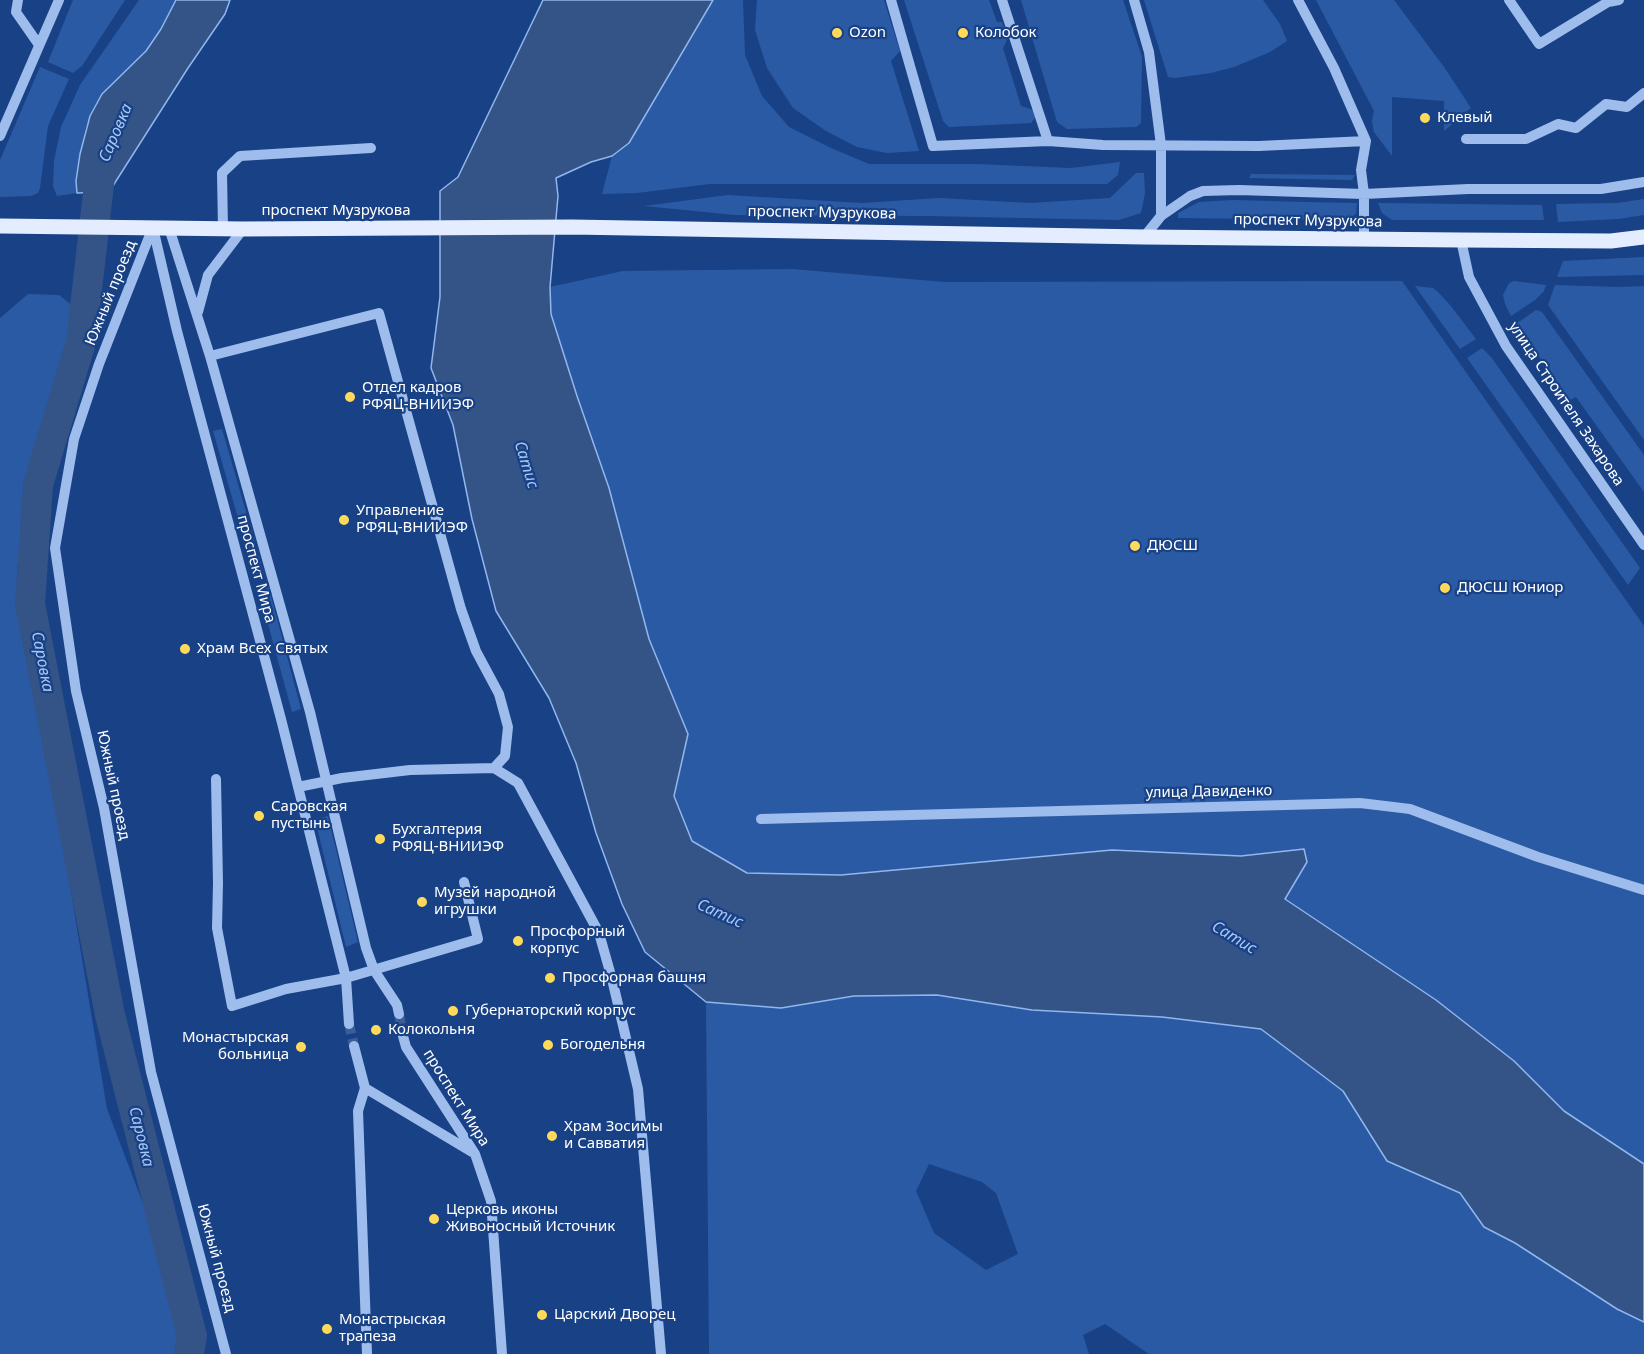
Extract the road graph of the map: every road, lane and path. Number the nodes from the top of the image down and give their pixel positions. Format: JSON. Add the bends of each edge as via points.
{"nodes":[{"id":1,"x":18,"y":0,"type":"edge"},
{"id":2,"x":59,"y":0,"type":"edge"},
{"id":3,"x":891,"y":0,"type":"edge"},
{"id":4,"x":1002,"y":0,"type":"edge"},
{"id":5,"x":1134,"y":0,"type":"edge"},
{"id":6,"x":1298,"y":0,"type":"edge"},
{"id":7,"x":1509,"y":0,"type":"edge"},
{"id":8,"x":1611,"y":1,"type":"edge"},
{"id":9,"x":39,"y":45,"type":"junction"},
{"id":10,"x":1644,"y":93,"type":"edge"},
{"id":11,"x":0,"y":136,"type":"edge"},
{"id":12,"x":1466,"y":139,"type":"dead end"},
{"id":13,"x":1048,"y":141,"type":"junction"},
{"id":14,"x":1366,"y":141,"type":"junction"},
{"id":15,"x":1161,"y":145,"type":"junction"},
{"id":16,"x":371,"y":148,"type":"dead end"},
{"id":17,"x":1644,"y":182,"type":"edge"},
{"id":18,"x":1364,"y":194,"type":"junction"},
{"id":19,"x":1161,"y":216,"type":"junction"},
{"id":20,"x":0,"y":226,"type":"edge"},
{"id":21,"x":153,"y":227,"type":"junction"},
{"id":22,"x":169,"y":228,"type":"junction"},
{"id":23,"x":223,"y":229,"type":"junction"},
{"id":24,"x":243,"y":229,"type":"junction"},
{"id":25,"x":1144,"y":237,"type":"junction"},
{"id":26,"x":1644,"y":237,"type":"edge"},
{"id":27,"x":1364,"y":240,"type":"junction"},
{"id":28,"x":1461,"y":240,"type":"junction"},
{"id":29,"x":198,"y":316,"type":"junction"},
{"id":30,"x":210,"y":356,"type":"junction"},
{"id":31,"x":1644,"y":545,"type":"edge"},
{"id":32,"x":494,"y":768,"type":"junction"},
{"id":33,"x":216,"y":779,"type":"dead end"},
{"id":34,"x":327,"y":781,"type":"junction"},
{"id":35,"x":298,"y":787,"type":"junction"},
{"id":36,"x":761,"y":819,"type":"dead end"},
{"id":37,"x":464,"y":882,"type":"dead end"},
{"id":38,"x":1644,"y":890,"type":"edge"},
{"id":39,"x":374,"y":970,"type":"junction"},
{"id":40,"x":346,"y":978,"type":"junction"},
{"id":41,"x":399,"y":1014,"type":"tunnel mouth"},
{"id":42,"x":349,"y":1024,"type":"tunnel mouth"},
{"id":43,"x":403,"y":1036,"type":"tunnel mouth"},
{"id":44,"x":354,"y":1046,"type":"tunnel mouth"},
{"id":45,"x":365,"y":1088,"type":"junction"},
{"id":46,"x":475,"y":1154,"type":"junction"},
{"id":47,"x":226,"y":1354,"type":"edge"},
{"id":48,"x":367,"y":1354,"type":"edge"},
{"id":49,"x":502,"y":1354,"type":"edge"},
{"id":50,"x":661,"y":1354,"type":"edge"}],
"edges":[{"from":1,"to":9,"type":"street","via":[[16,12]]},
{"from":2,"to":9,"type":"street"},
{"from":3,"to":13,"type":"street","via":[[933,146]]},
{"from":4,"to":13,"type":"street"},
{"from":5,"to":15,"type":"street","via":[[1149,52]]},
{"from":6,"to":14,"type":"street"},
{"from":7,"to":8,"type":"street","via":[[1539,44]]},
{"from":9,"to":11,"type":"street"},
{"from":10,"to":12,"type":"street","via":[[1627,106],[1606,104],[1576,128],[1558,124],[1526,139]]},
{"from":13,"to":15,"type":"street"},
{"from":14,"to":15,"type":"street"},
{"from":14,"to":18,"type":"street","via":[[1361,170]]},
{"from":15,"to":19,"type":"street"},
{"from":16,"to":23,"type":"street","via":[[240,156],[222,173]]},
{"from":17,"to":18,"type":"street","via":[[1601,189]]},
{"from":18,"to":19,"type":"street","via":[[1203,192]]},
{"from":18,"to":27,"type":"street"},
{"from":19,"to":25,"type":"street"},
{"from":20,"to":21,"type":"main road","name":"проспект Музрукова"},
{"from":21,"to":22,"type":"main road","name":"проспект Музрукова"},
{"from":21,"to":35,"type":"street","name":"проспект Мира"},
{"from":21,"to":47,"type":"street","name":"Южный проезд","via":[[74,439],[54,548],[76,691],[104,807],[151,1072]]},
{"from":22,"to":23,"type":"main road","name":"проспект Музрукова"},
{"from":22,"to":29,"type":"street","name":"проспект Мира"},
{"from":23,"to":24,"type":"main road","name":"проспект Музрукова"},
{"from":24,"to":25,"type":"main road","name":"проспект Музрукова","via":[[572,227]]},
{"from":24,"to":29,"type":"street","via":[[208,275]]},
{"from":25,"to":27,"type":"main road","name":"проспект Музрукова"},
{"from":26,"to":28,"type":"main road","name":"проспект Музрукова","via":[[1611,241]]},
{"from":27,"to":28,"type":"main road","name":"проспект Музрукова"},
{"from":28,"to":31,"type":"street","name":"улица Строителя Захарова","via":[[1469,277],[1506,346]]},
{"from":29,"to":30,"type":"street","name":"проспект Мира"},
{"from":30,"to":32,"type":"street","via":[[379,313],[461,609],[476,651],[499,694],[508,727],[505,756]]},
{"from":30,"to":34,"type":"street","name":"проспект Мира"},
{"from":32,"to":34,"type":"street","via":[[410,770]]},
{"from":32,"to":50,"type":"street","via":[[518,783],[599,933],[638,1089]]},
{"from":33,"to":40,"type":"street","via":[[217,928],[232,1006],[286,989]]},
{"from":34,"to":35,"type":"street"},
{"from":34,"to":39,"type":"street","name":"проспект Мира"},
{"from":35,"to":40,"type":"street","name":"проспект Мира"},
{"from":36,"to":38,"type":"street","name":"улица Давиденко","via":[[1360,804],[1410,809],[1538,857]]},
{"from":37,"to":39,"type":"street","via":[[478,939]]},
{"from":39,"to":40,"type":"street"},
{"from":39,"to":41,"type":"street","name":"проспект Мира"},
{"from":40,"to":42,"type":"street","name":"проспект Мира"},
{"from":43,"to":46,"type":"street","name":"проспект Мира","via":[[406,1047]]},
{"from":44,"to":45,"type":"street"},
{"from":45,"to":46,"type":"street"},
{"from":45,"to":48,"type":"street","via":[[358,1111]]},
{"from":46,"to":49,"type":"street","name":"проспект Мира","via":[[491,1201]]}]}
